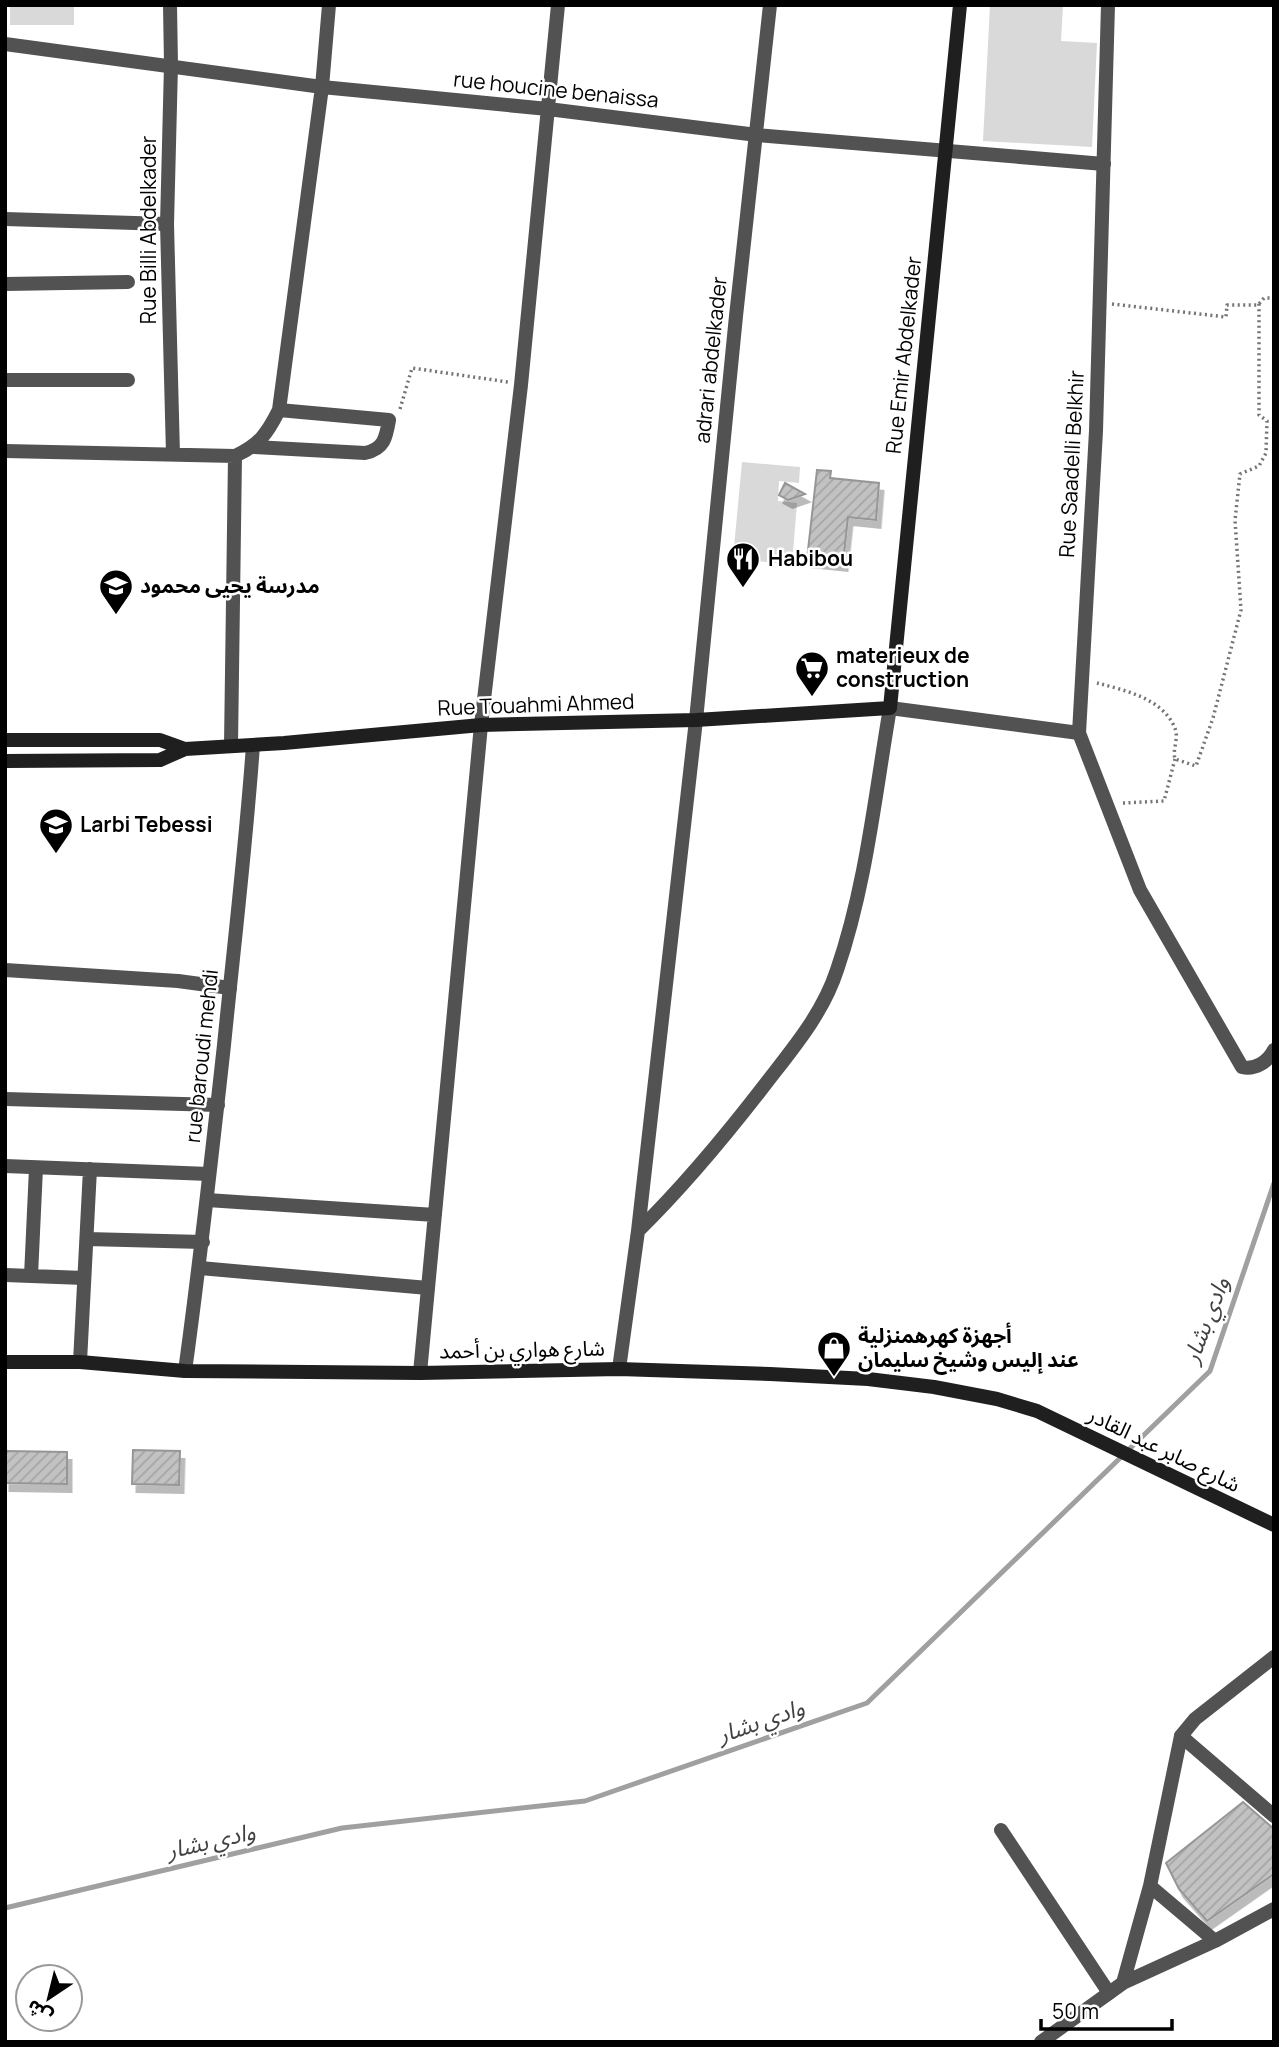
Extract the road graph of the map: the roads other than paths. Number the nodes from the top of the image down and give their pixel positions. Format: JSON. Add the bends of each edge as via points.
{"nodes":[{"id":1,"x":170,"y":5,"type":"edge"},
{"id":2,"x":329,"y":5,"type":"edge"},
{"id":3,"x":558,"y":5,"type":"edge"},
{"id":4,"x":771,"y":5,"type":"edge"},
{"id":5,"x":960,"y":5,"type":"edge"},
{"id":6,"x":1108,"y":5,"type":"edge"},
{"id":7,"x":5,"y":44,"type":"edge"},
{"id":8,"x":171,"y":65,"type":"junction"},
{"id":9,"x":323,"y":87,"type":"junction"},
{"id":10,"x":548,"y":109,"type":"junction"},
{"id":11,"x":757,"y":135,"type":"junction"},
{"id":12,"x":946,"y":151,"type":"junction"},
{"id":13,"x":1104,"y":164,"type":"junction"},
{"id":14,"x":5,"y":219,"type":"edge"},
{"id":15,"x":167,"y":224,"type":"junction"},
{"id":16,"x":128,"y":282,"type":"dead end"},
{"id":17,"x":5,"y":284,"type":"edge"},
{"id":18,"x":5,"y":380,"type":"edge"},
{"id":19,"x":128,"y":380,"type":"dead end"},
{"id":20,"x":279,"y":410,"type":"junction"},
{"id":21,"x":254,"y":447,"type":"junction"},
{"id":22,"x":5,"y":451,"type":"edge"},
{"id":23,"x":173,"y":454,"type":"junction"},
{"id":24,"x":235,"y":456,"type":"junction"},
{"id":25,"x":890,"y":708,"type":"junction"},
{"id":26,"x":696,"y":720,"type":"junction"},
{"id":27,"x":481,"y":725,"type":"junction"},
{"id":28,"x":1079,"y":733,"type":"junction"},
{"id":29,"x":5,"y":740,"type":"edge"},
{"id":30,"x":253,"y":745,"type":"junction"},
{"id":31,"x":231,"y":746,"type":"junction"},
{"id":32,"x":185,"y":749,"type":"junction"},
{"id":33,"x":5,"y":761,"type":"edge"},
{"id":34,"x":5,"y":970,"type":"edge"},
{"id":35,"x":230,"y":988,"type":"junction"},
{"id":36,"x":1274,"y":1050,"type":"edge"},
{"id":37,"x":5,"y":1099,"type":"edge"},
{"id":38,"x":218,"y":1105,"type":"junction"},
{"id":39,"x":5,"y":1166,"type":"edge"},
{"id":40,"x":36,"y":1168,"type":"junction"},
{"id":41,"x":90,"y":1169,"type":"junction"},
{"id":42,"x":209,"y":1174,"type":"junction"},
{"id":43,"x":207,"y":1200,"type":"junction"},
{"id":44,"x":435,"y":1215,"type":"junction"},
{"id":45,"x":638,"y":1231,"type":"junction"},
{"id":46,"x":87,"y":1239,"type":"junction"},
{"id":47,"x":203,"y":1242,"type":"junction"},
{"id":48,"x":200,"y":1268,"type":"junction"},
{"id":49,"x":5,"y":1275,"type":"edge"},
{"id":50,"x":31,"y":1276,"type":"junction"},
{"id":51,"x":85,"y":1278,"type":"junction"},
{"id":52,"x":428,"y":1288,"type":"junction"},
{"id":53,"x":5,"y":1362,"type":"edge"},
{"id":54,"x":80,"y":1362,"type":"junction"},
{"id":55,"x":619,"y":1369,"type":"junction"},
{"id":56,"x":185,"y":1371,"type":"junction"},
{"id":57,"x":420,"y":1373,"type":"junction"},
{"id":58,"x":1037,"y":1411,"type":"joint"},
{"id":59,"x":1274,"y":1525,"type":"edge"},
{"id":60,"x":1274,"y":1657,"type":"edge"},
{"id":61,"x":1181,"y":1736,"type":"junction"},
{"id":62,"x":1274,"y":1815,"type":"edge"},
{"id":63,"x":1001,"y":1830,"type":"dead end"},
{"id":64,"x":1150,"y":1885,"type":"junction"},
{"id":65,"x":1274,"y":1909,"type":"edge"},
{"id":66,"x":1215,"y":1941,"type":"junction"},
{"id":67,"x":1123,"y":1983,"type":"junction"},
{"id":68,"x":1109,"y":1993,"type":"junction"},
{"id":69,"x":1041,"y":2042,"type":"edge"}],
"edges":[{"from":1,"to":8,"type":"street","name":"Rue Billi Abdelkader"},
{"from":2,"to":9,"type":"street"},
{"from":3,"to":10,"type":"street"},
{"from":4,"to":11,"type":"street","name":"adrari abdelkader"},
{"from":5,"to":12,"type":"main road","name":"Rue Emir Abdelkader"},
{"from":6,"to":13,"type":"street","name":"Rue Saadelli Belkhir"},
{"from":7,"to":8,"type":"street","name":"rue houcine benaissa"},
{"from":8,"to":9,"type":"street","name":"rue houcine benaissa"},
{"from":8,"to":15,"type":"street","name":"Rue Billi Abdelkader"},
{"from":9,"to":10,"type":"street","name":"rue houcine benaissa"},
{"from":9,"to":20,"type":"street"},
{"from":10,"to":11,"type":"street","name":"rue houcine benaissa"},
{"from":10,"to":27,"type":"street"},
{"from":11,"to":12,"type":"street","name":"rue houcine benaissa"},
{"from":11,"to":26,"type":"street","name":"adrari abdelkader"},
{"from":12,"to":13,"type":"street","name":"rue houcine benaissa"},
{"from":12,"to":25,"type":"main road","name":"Rue Emir Abdelkader"},
{"from":13,"to":28,"type":"street","name":"Rue Saadelli Belkhir","via":[[1096,431]]},
{"from":14,"to":15,"type":"street"},
{"from":15,"to":23,"type":"street","name":"Rue Billi Abdelkader"},
{"from":16,"to":17,"type":"street"},
{"from":18,"to":19,"type":"street"},
{"from":20,"to":21,"type":"street"},
{"from":20,"to":21,"type":"street","via":[[389,420],[379,449],[365,453]]},
{"from":21,"to":24,"type":"street"},
{"from":22,"to":23,"type":"street"},
{"from":23,"to":24,"type":"street"},
{"from":24,"to":31,"type":"street"},
{"from":25,"to":26,"type":"main road","name":"Rue Touahmi Ahmed"},
{"from":25,"to":28,"type":"street"},
{"from":25,"to":45,"type":"street","via":[[857,902],[837,972],[812,1024],[706,1157]]},
{"from":26,"to":27,"type":"main road","name":"Rue Touahmi Ahmed"},
{"from":26,"to":45,"type":"street","name":"adrari abdelkader"},
{"from":27,"to":30,"type":"main road","name":"Rue Touahmi Ahmed"},
{"from":27,"to":44,"type":"street"},
{"from":28,"to":36,"type":"street","via":[[1140,890],[1242,1067],[1260,1065]]},
{"from":29,"to":32,"type":"main road","via":[[160,740]]},
{"from":30,"to":31,"type":"main road","name":"Rue Touahmi Ahmed"},
{"from":30,"to":35,"type":"street","name":"rue baroudi mehdi"},
{"from":31,"to":32,"type":"main road","name":"Rue Touahmi Ahmed"},
{"from":32,"to":33,"type":"main road","via":[[160,760]]},
{"from":34,"to":35,"type":"street"},
{"from":35,"to":38,"type":"street","name":"rue baroudi mehdi"},
{"from":37,"to":38,"type":"street"},
{"from":38,"to":42,"type":"street","name":"rue baroudi mehdi"},
{"from":39,"to":40,"type":"street"},
{"from":40,"to":41,"type":"street"},
{"from":40,"to":50,"type":"street"},
{"from":41,"to":42,"type":"street"},
{"from":41,"to":46,"type":"street"},
{"from":42,"to":43,"type":"street","name":"rue baroudi mehdi"},
{"from":43,"to":44,"type":"street"},
{"from":43,"to":47,"type":"street","name":"rue baroudi mehdi"},
{"from":44,"to":52,"type":"street"},
{"from":45,"to":55,"type":"street","name":"adrari abdelkader"},
{"from":46,"to":47,"type":"street"},
{"from":46,"to":51,"type":"street"},
{"from":47,"to":48,"type":"street","name":"rue baroudi mehdi"},
{"from":48,"to":52,"type":"street"},
{"from":48,"to":56,"type":"street","name":"rue baroudi mehdi"},
{"from":49,"to":50,"type":"street"},
{"from":50,"to":51,"type":"street"},
{"from":51,"to":54,"type":"street"},
{"from":52,"to":57,"type":"street"},
{"from":53,"to":54,"type":"main road","name":"شارع هواري بن أحمد"},
{"from":54,"to":56,"type":"main road","name":"شارع هواري بن أحمد"},
{"from":55,"to":57,"type":"main road","name":"شارع هواري بن أحمد"},
{"from":55,"to":58,"type":"main road","name":"شارع هواري بن أحمد","via":[[868,1379],[934,1387]]},
{"from":56,"to":57,"type":"main road","name":"شارع هواري بن أحمد"},
{"from":58,"to":59,"type":"main road","name":"شارع صابر عبد القادر"},
{"from":60,"to":61,"type":"street","via":[[1195,1719]]},
{"from":61,"to":62,"type":"street"},
{"from":61,"to":64,"type":"street"},
{"from":63,"to":68,"type":"street"},
{"from":64,"to":66,"type":"street"},
{"from":64,"to":67,"type":"street"},
{"from":65,"to":66,"type":"street"},
{"from":66,"to":67,"type":"street"},
{"from":67,"to":68,"type":"street"},
{"from":68,"to":69,"type":"street"}]}
